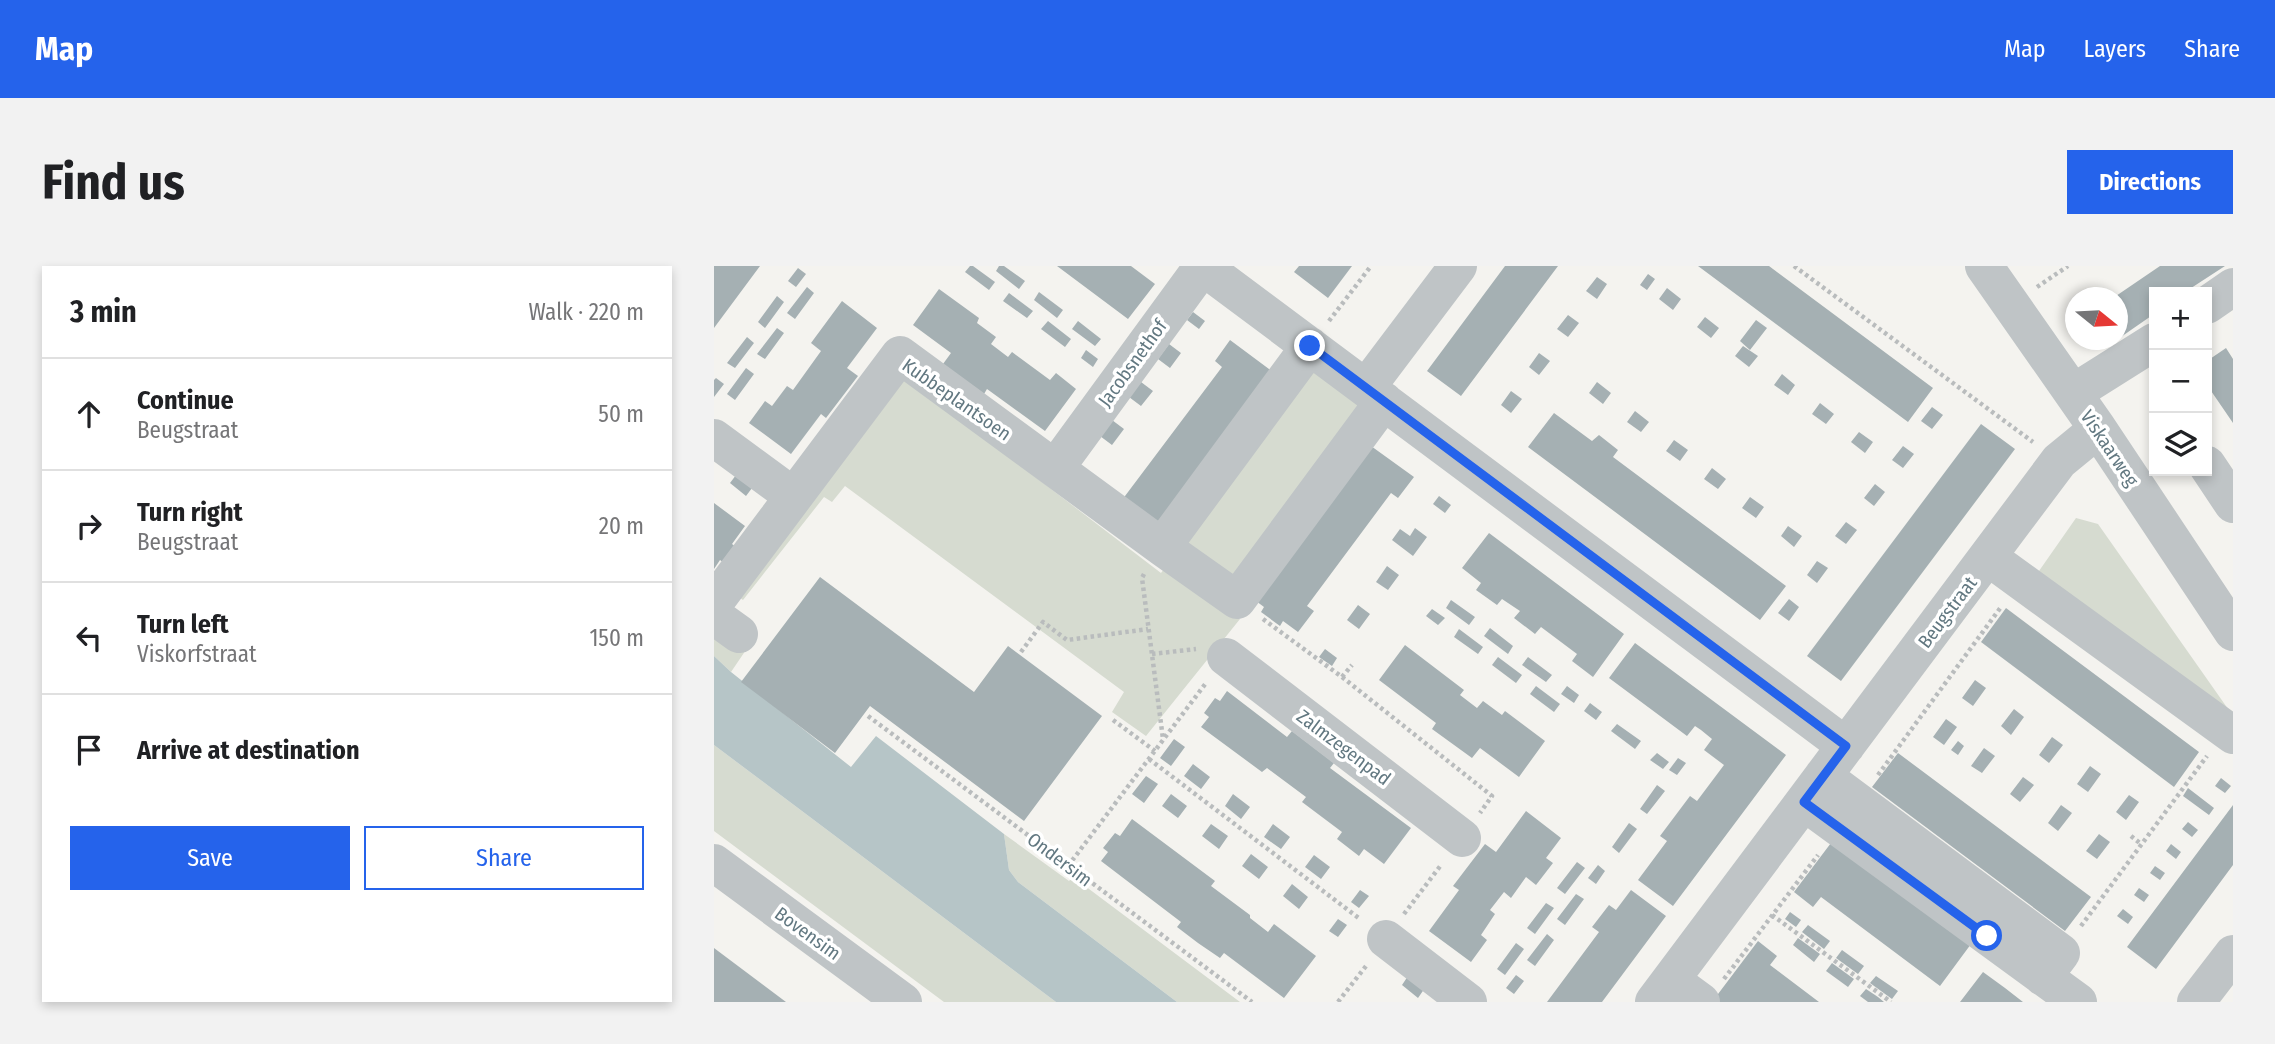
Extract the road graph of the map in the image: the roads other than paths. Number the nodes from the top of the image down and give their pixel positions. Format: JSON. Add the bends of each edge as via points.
{"nodes":[{"id":1,"x":1203,"y":266,"type":"edge"},
{"id":2,"x":1458,"y":266,"type":"edge"},
{"id":3,"x":1984,"y":266,"type":"edge"},
{"id":4,"x":2233,"y":287,"type":"edge"},
{"id":5,"x":2212,"y":302,"type":"edge"},
{"id":6,"x":2149,"y":345,"type":"edge"},
{"id":7,"x":1310,"y":346,"type":"junction"},
{"id":8,"x":2073,"y":393,"type":"junction"},
{"id":9,"x":1375,"y":395,"type":"junction"},
{"id":10,"x":2098,"y":429,"type":"junction"},
{"id":11,"x":714,"y":438,"type":"edge"},
{"id":12,"x":1062,"y":459,"type":"dead end"},
{"id":13,"x":2212,"y":472,"type":"edge"},
{"id":14,"x":778,"y":485,"type":"dead end"},
{"id":15,"x":2233,"y":504,"type":"edge"},
{"id":16,"x":1163,"y":547,"type":"junction"},
{"id":17,"x":1987,"y":557,"type":"junction"},
{"id":18,"x":714,"y":603,"type":"edge"},
{"id":19,"x":2230,"y":620,"type":"edge"},
{"id":20,"x":1226,"y":657,"type":"road end"},
{"id":21,"x":2230,"y":733,"type":"edge"},
{"id":22,"x":1846,"y":746,"type":"junction"},
{"id":23,"x":1814,"y":789,"type":"junction"},
{"id":24,"x":1462,"y":838,"type":"dead end"},
{"id":25,"x":714,"y":863,"type":"edge"},
{"id":26,"x":1386,"y":939,"type":"road end"},
{"id":27,"x":2233,"y":954,"type":"edge"},
{"id":28,"x":2052,"y":965,"type":"junction"},
{"id":29,"x":1662,"y":991,"type":"edge"},
{"id":30,"x":903,"y":1002,"type":"edge"},
{"id":31,"x":1468,"y":1002,"type":"edge"},
{"id":32,"x":1701,"y":1002,"type":"edge"},
{"id":33,"x":2078,"y":1002,"type":"edge"},
{"id":34,"x":2196,"y":1002,"type":"edge"}],
"edges":[{"from":1,"to":7,"type":"street"},
{"from":1,"to":12,"type":"street","name":"Jacobsnethof"},
{"from":2,"to":9,"type":"street"},
{"from":3,"to":8,"type":"street","name":"Viskaarweg"},
{"from":4,"to":5,"type":"street"},
{"from":6,"to":8,"type":"street"},
{"from":7,"to":9,"type":"street"},
{"from":7,"to":16,"type":"street"},
{"from":8,"to":10,"type":"street","name":"Viskaarweg"},
{"from":9,"to":16,"type":"street","name":"Kubbeplantsoen","via":[[1237,600]]},
{"from":9,"to":22,"type":"street"},
{"from":10,"to":17,"type":"street","name":"Beugstraat","via":[[2059,461]]},
{"from":10,"to":19,"type":"street","name":"Viskaarweg"},
{"from":11,"to":14,"type":"street"},
{"from":13,"to":15,"type":"street"},
{"from":16,"to":18,"type":"street","name":"Kubbeplantsoen","via":[[900,355]]},
{"from":17,"to":21,"type":"street"},
{"from":17,"to":22,"type":"street","name":"Beugstraat"},
{"from":20,"to":24,"type":"street","name":"Zalmzegenpad"},
{"from":22,"to":23,"type":"street","name":"Beugstraat"},
{"from":23,"to":28,"type":"street"},
{"from":23,"to":28,"type":"street","via":[[1987,936]]},
{"from":23,"to":29,"type":"street","name":"Beugstraat"},
{"from":25,"to":30,"type":"street","name":"Bovensim"},
{"from":26,"to":31,"type":"street"},
{"from":27,"to":34,"type":"street"},
{"from":28,"to":33,"type":"street"},
{"from":29,"to":32,"type":"street","name":"Beugstraat"}]}
